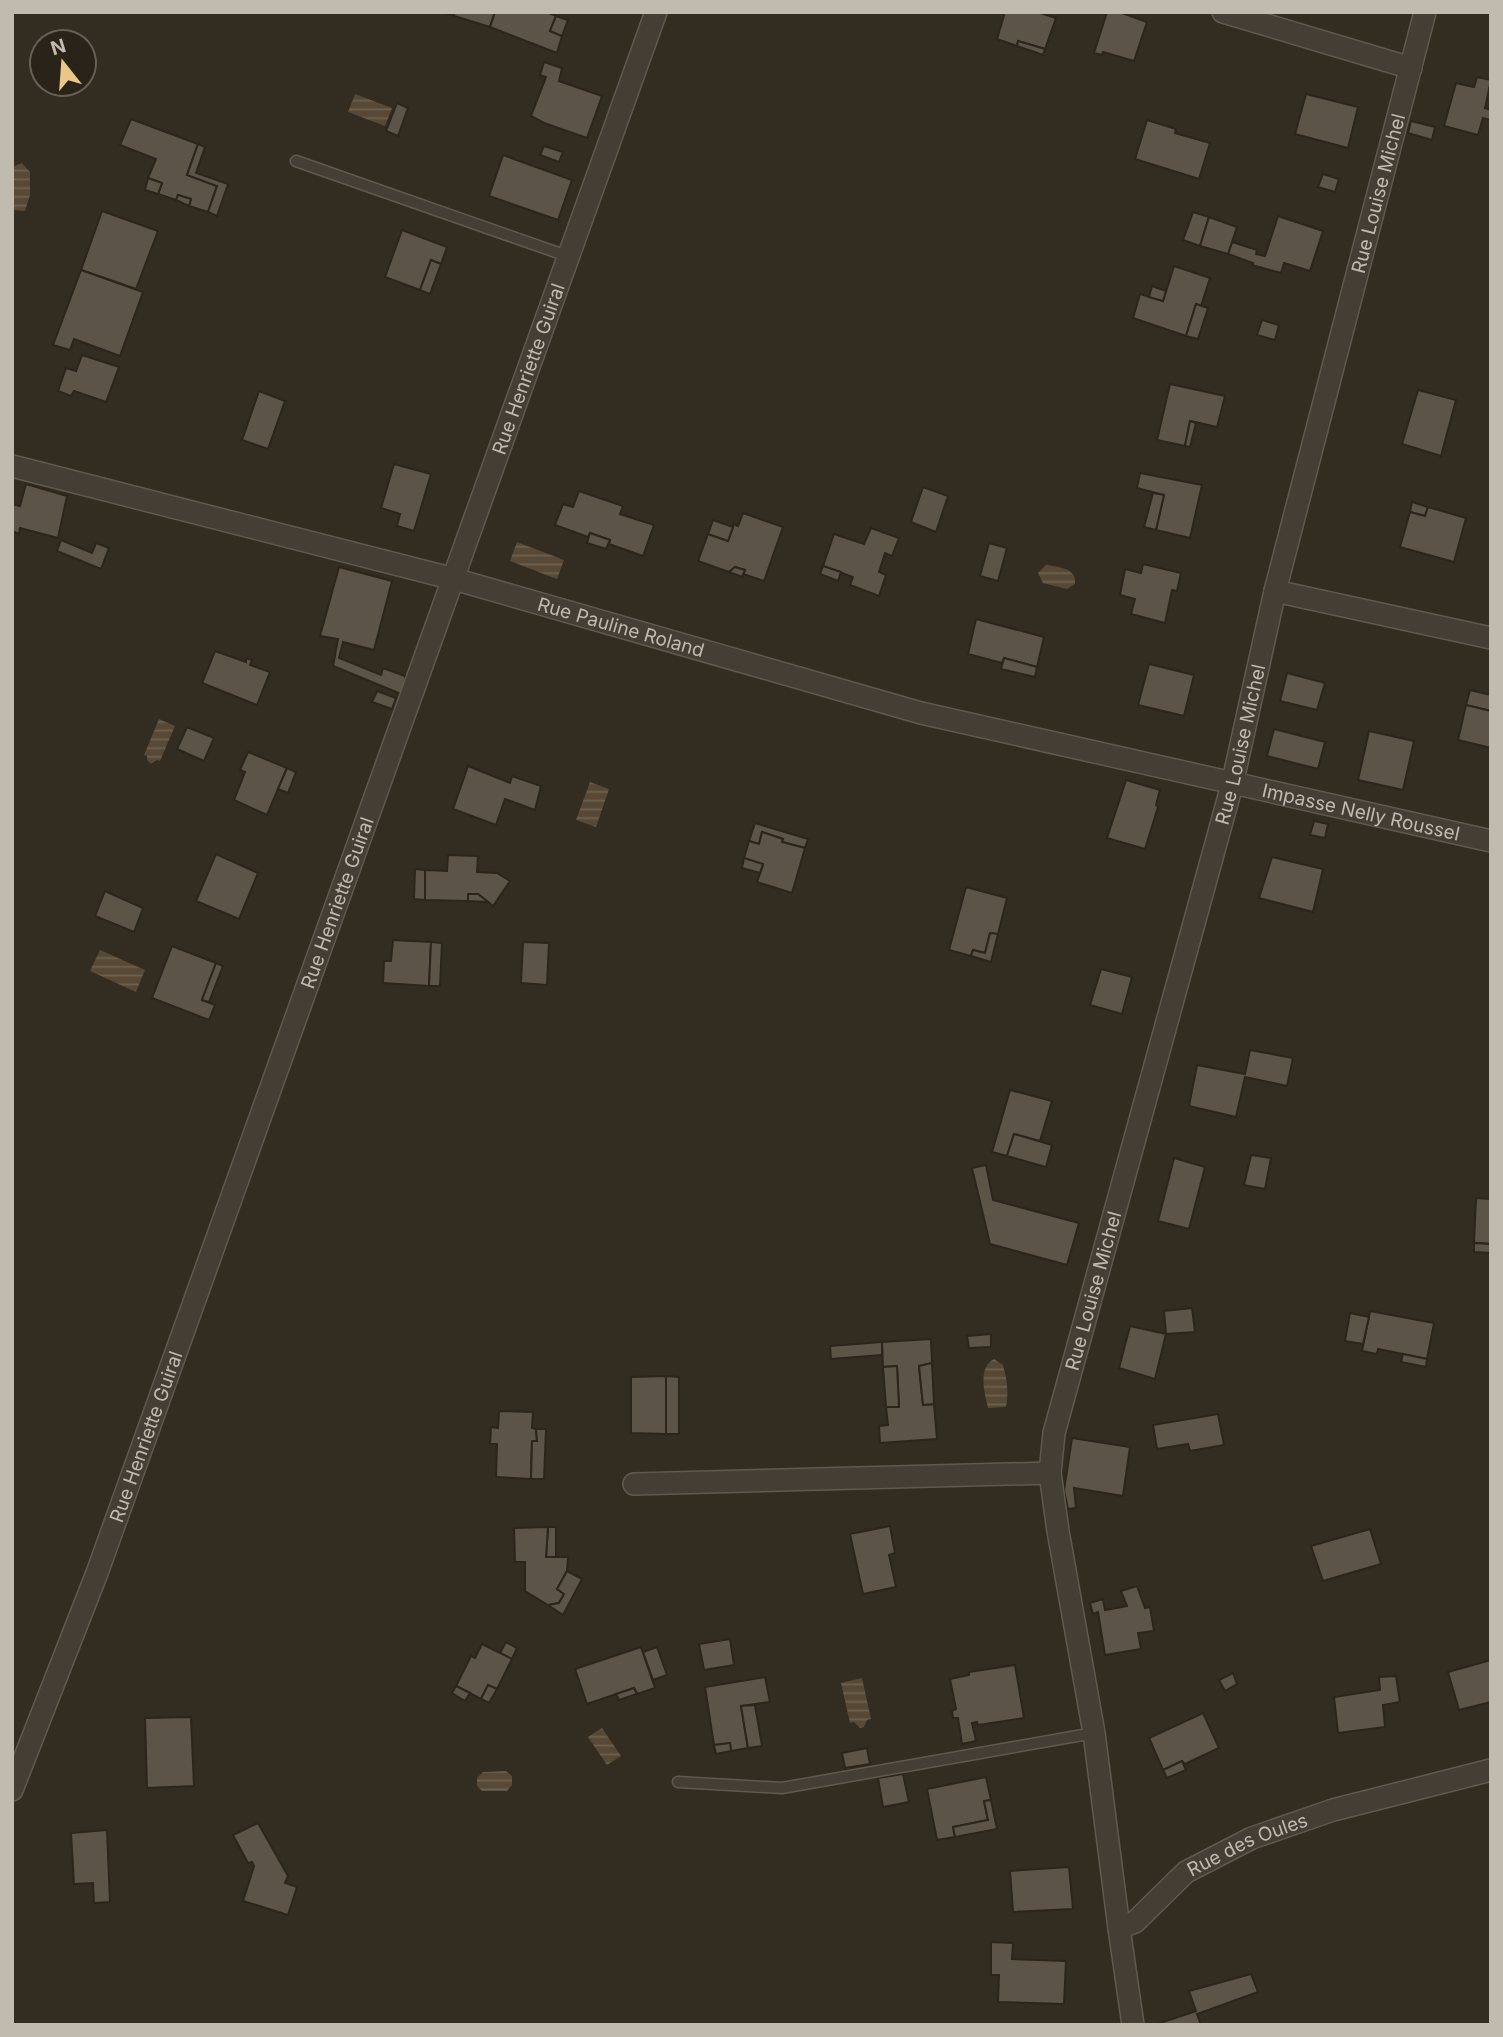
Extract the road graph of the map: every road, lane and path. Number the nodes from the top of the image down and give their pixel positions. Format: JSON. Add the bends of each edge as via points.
{"nodes":[{"id":1,"x":656,"y":12,"type":"edge"},
{"id":2,"x":1223,"y":12,"type":"edge"},
{"id":3,"x":1425,"y":12,"type":"edge"},
{"id":4,"x":1411,"y":68,"type":"junction"},
{"id":5,"x":296,"y":161,"type":"dead end"},
{"id":6,"x":568,"y":256,"type":"junction"},
{"id":7,"x":12,"y":466,"type":"edge"},
{"id":8,"x":454,"y":579,"type":"junction"},
{"id":9,"x":1275,"y":591,"type":"junction"},
{"id":10,"x":1491,"y":638,"type":"edge"},
{"id":11,"x":1232,"y":785,"type":"junction"},
{"id":12,"x":1491,"y":841,"type":"edge"},
{"id":13,"x":1051,"y":1473,"type":"junction"},
{"id":14,"x":634,"y":1484,"type":"dead end"},
{"id":15,"x":1094,"y":1733,"type":"junction"},
{"id":16,"x":1491,"y":1770,"type":"edge"},
{"id":17,"x":678,"y":1782,"type":"dead end"},
{"id":18,"x":12,"y":1790,"type":"edge"},
{"id":19,"x":1119,"y":1928,"type":"junction"},
{"id":20,"x":1133,"y":2025,"type":"edge"}],
"edges":[{"from":1,"to":6,"type":"street","name":"Rue Henriette Guiral"},
{"from":2,"to":4,"type":"street"},
{"from":3,"to":4,"type":"street","name":"Rue Louise Michel"},
{"from":4,"to":9,"type":"street","name":"Rue Louise Michel"},
{"from":5,"to":6,"type":"lane"},
{"from":6,"to":8,"type":"street","name":"Rue Henriette Guiral"},
{"from":7,"to":8,"type":"street","name":"Rue Pauline Roland"},
{"from":8,"to":11,"type":"street","name":"Rue Pauline Roland","via":[[921,713]]},
{"from":8,"to":18,"type":"street","name":"Rue Henriette Guiral","via":[[97,1573]]},
{"from":9,"to":10,"type":"street"},
{"from":9,"to":11,"type":"street","name":"Rue Louise Michel"},
{"from":11,"to":12,"type":"street","name":"Impasse Nelly Roussel"},
{"from":11,"to":13,"type":"street","name":"Rue Louise Michel","via":[[1054,1433]]},
{"from":13,"to":14,"type":"street"},
{"from":13,"to":15,"type":"street","name":"Rue Louise Michel"},
{"from":15,"to":17,"type":"lane","via":[[782,1788]]},
{"from":15,"to":19,"type":"street","name":"Rue Louise Michel"},
{"from":16,"to":19,"type":"street","name":"Rue des Oules","via":[[1333,1810],[1252,1838],[1185,1872],[1135,1922]]},
{"from":19,"to":20,"type":"street"}]}
